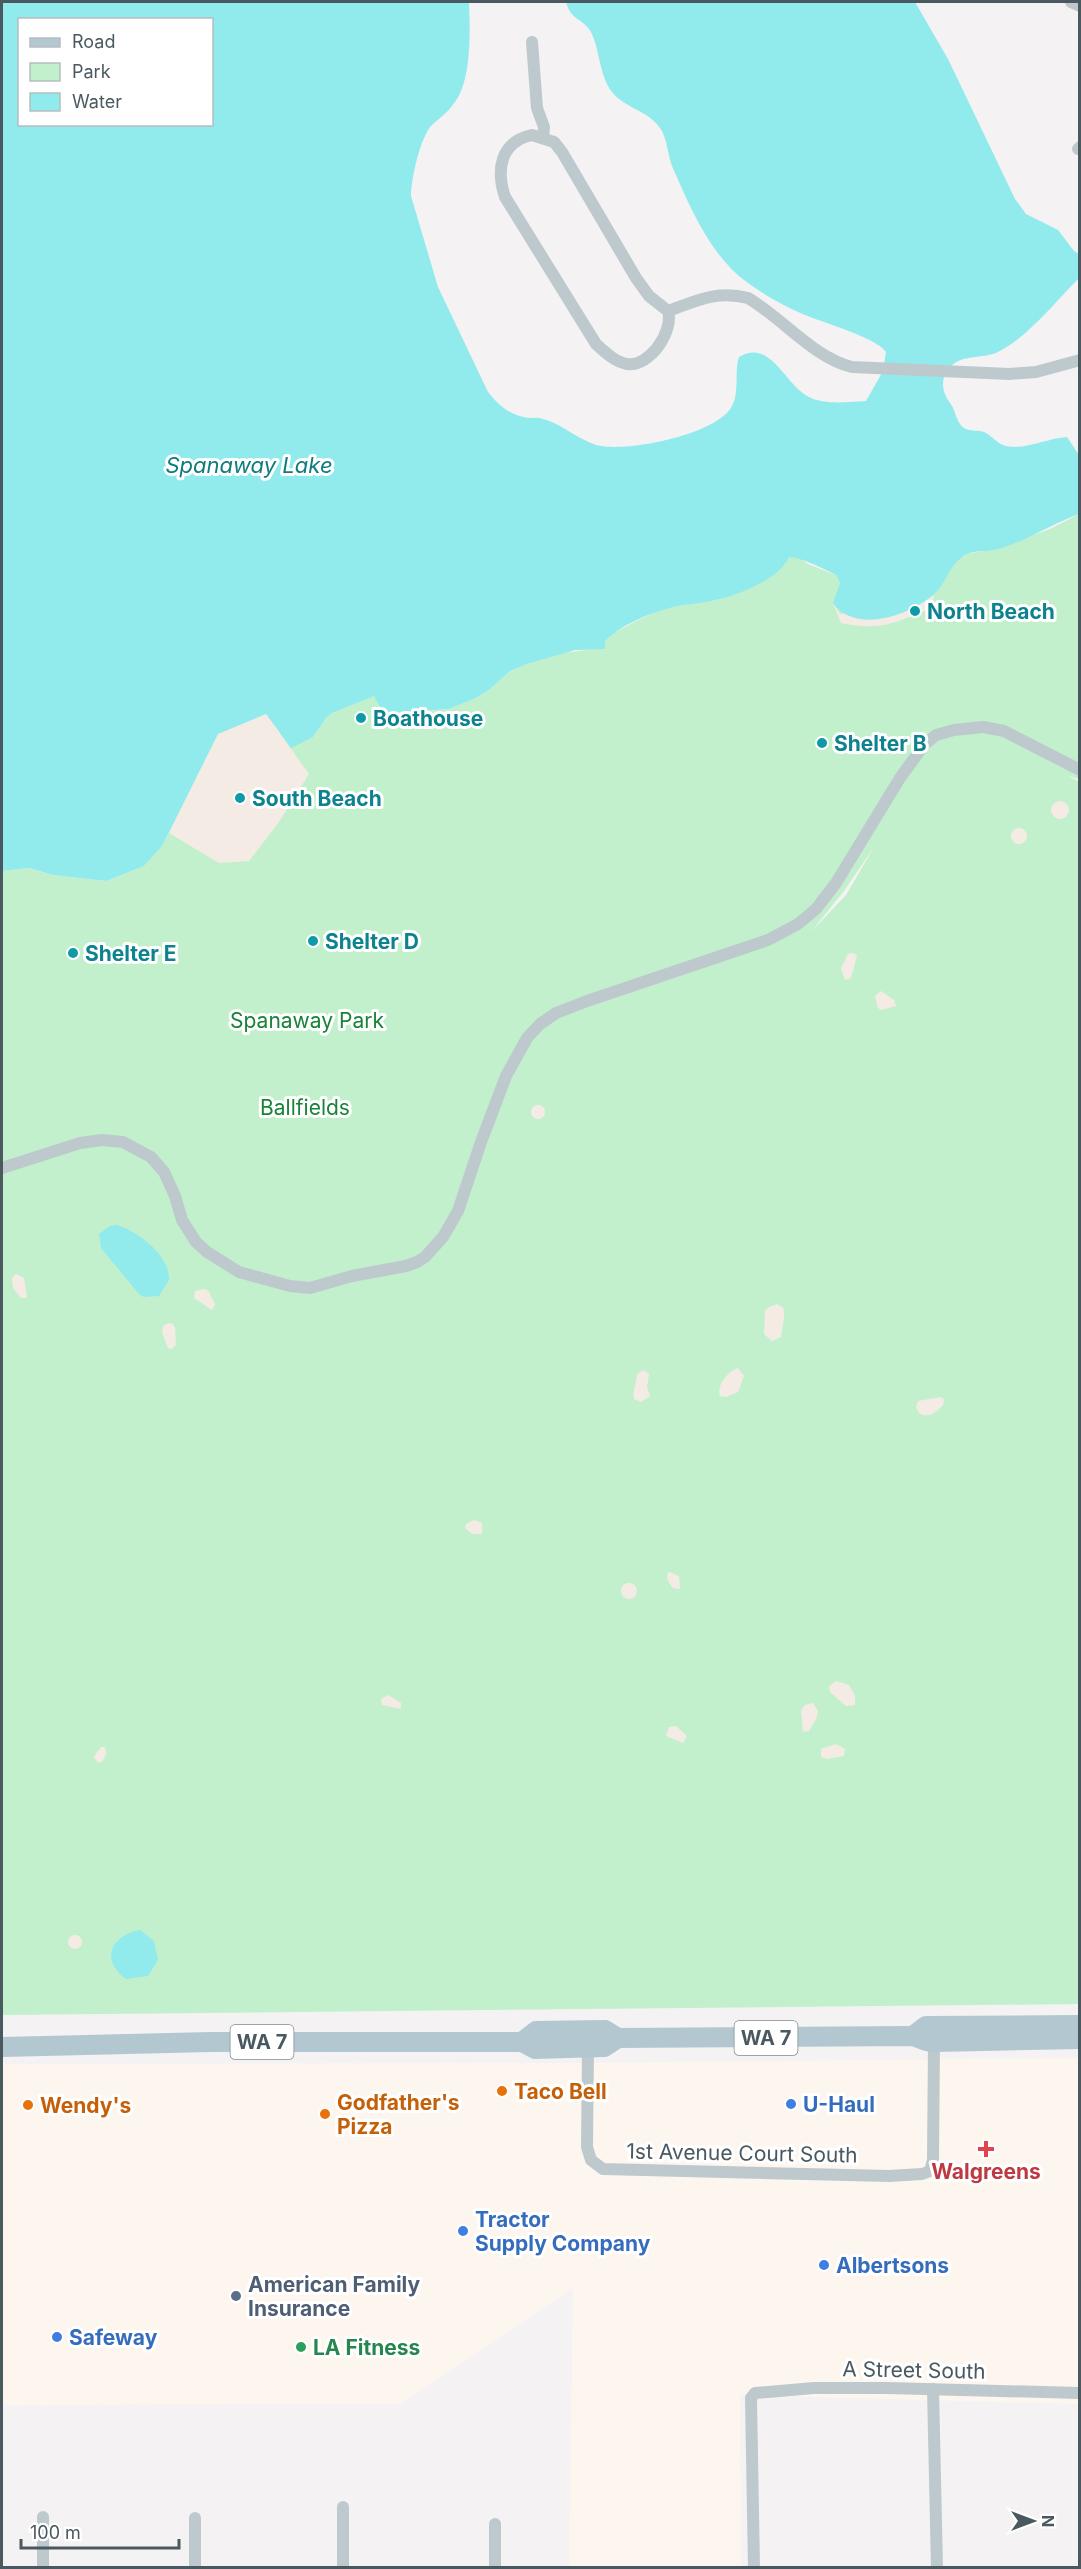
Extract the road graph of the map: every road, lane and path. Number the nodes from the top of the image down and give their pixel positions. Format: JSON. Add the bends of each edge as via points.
{"nodes":[{"id":1,"x":1071,"y":2,"type":"edge"},
{"id":2,"x":1080,"y":6,"type":"edge"},
{"id":3,"x":532,"y":42,"type":"dead end"},
{"id":4,"x":543,"y":137,"type":"junction"},
{"id":5,"x":668,"y":311,"type":"junction"},
{"id":6,"x":1080,"y":360,"type":"edge"},
{"id":7,"x":1080,"y":770,"type":"edge"},
{"id":8,"x":2,"y":1168,"type":"edge"},
{"id":9,"x":1080,"y":2025,"type":"edge"},
{"id":10,"x":913,"y":2036,"type":"junction"},
{"id":11,"x":618,"y":2038,"type":"junction"},
{"id":12,"x":1080,"y":2039,"type":"edge"},
{"id":13,"x":522,"y":2042,"type":"junction"},
{"id":14,"x":934,"y":2042,"type":"junction"},
{"id":15,"x":2,"y":2047,"type":"edge"},
{"id":16,"x":588,"y":2048,"type":"junction"},
{"id":17,"x":933,"y":2390,"type":"junction"},
{"id":18,"x":1080,"y":2393,"type":"edge"},
{"id":19,"x":343,"y":2507,"type":"dead end"},
{"id":20,"x":43,"y":2517,"type":"dead end"},
{"id":21,"x":195,"y":2518,"type":"dead end"},
{"id":22,"x":495,"y":2524,"type":"dead end"},
{"id":23,"x":43,"y":2568,"type":"edge"},
{"id":24,"x":195,"y":2568,"type":"edge"},
{"id":25,"x":343,"y":2568,"type":"edge"},
{"id":26,"x":495,"y":2568,"type":"edge"},
{"id":27,"x":754,"y":2568,"type":"edge"},
{"id":28,"x":937,"y":2568,"type":"edge"}],
"edges":[{"from":1,"to":2,"type":"street"},
{"from":3,"to":4,"type":"street"},
{"from":4,"to":5,"type":"street","via":[[562,152],[644,290]]},
{"from":4,"to":5,"type":"street","via":[[523,137],[508,149],[501,161],[500,185],[596,344],[617,361],[639,363],[651,355],[668,329]]},
{"from":5,"to":6,"type":"street","via":[[712,296],[748,298],[836,362],[852,366],[1036,372]]},
{"from":7,"to":8,"type":"street","via":[[995,728],[969,728],[936,735],[914,756],[825,899],[798,924],[768,940],[607,993],[549,1017],[533,1031],[514,1059],[450,1227],[425,1257],[406,1266],[302,1289],[238,1272],[196,1242],[182,1220],[164,1172],[151,1157],[123,1142],[80,1143]]},
{"from":9,"to":10,"type":"main road","number":"WA 7","via":[[926,2026]]},
{"from":10,"to":11,"type":"main road","number":"WA 7"},
{"from":10,"to":14,"type":"main road","number":"WA 7"},
{"from":11,"to":13,"type":"main road","number":"WA 7","via":[[605,2030],[536,2031]]},
{"from":11,"to":16,"type":"main road","number":"WA 7","via":[[604,2047]]},
{"from":12,"to":14,"type":"main road","number":"WA 7"},
{"from":13,"to":15,"type":"main road","number":"WA 7"},
{"from":13,"to":16,"type":"main road","number":"WA 7","via":[[535,2049]]},
{"from":14,"to":16,"type":"street","name":"1st Avenue Court South","via":[[930,2170],[889,2176],[603,2169],[595,2164],[587,2147]]},
{"from":17,"to":18,"type":"street","name":"A Street South"},
{"from":17,"to":27,"type":"street","name":"A Street South","via":[[814,2388],[754,2393]]},
{"from":17,"to":28,"type":"street"},
{"from":19,"to":25,"type":"street"},
{"from":20,"to":23,"type":"street"},
{"from":21,"to":24,"type":"street"},
{"from":22,"to":26,"type":"street"}]}
